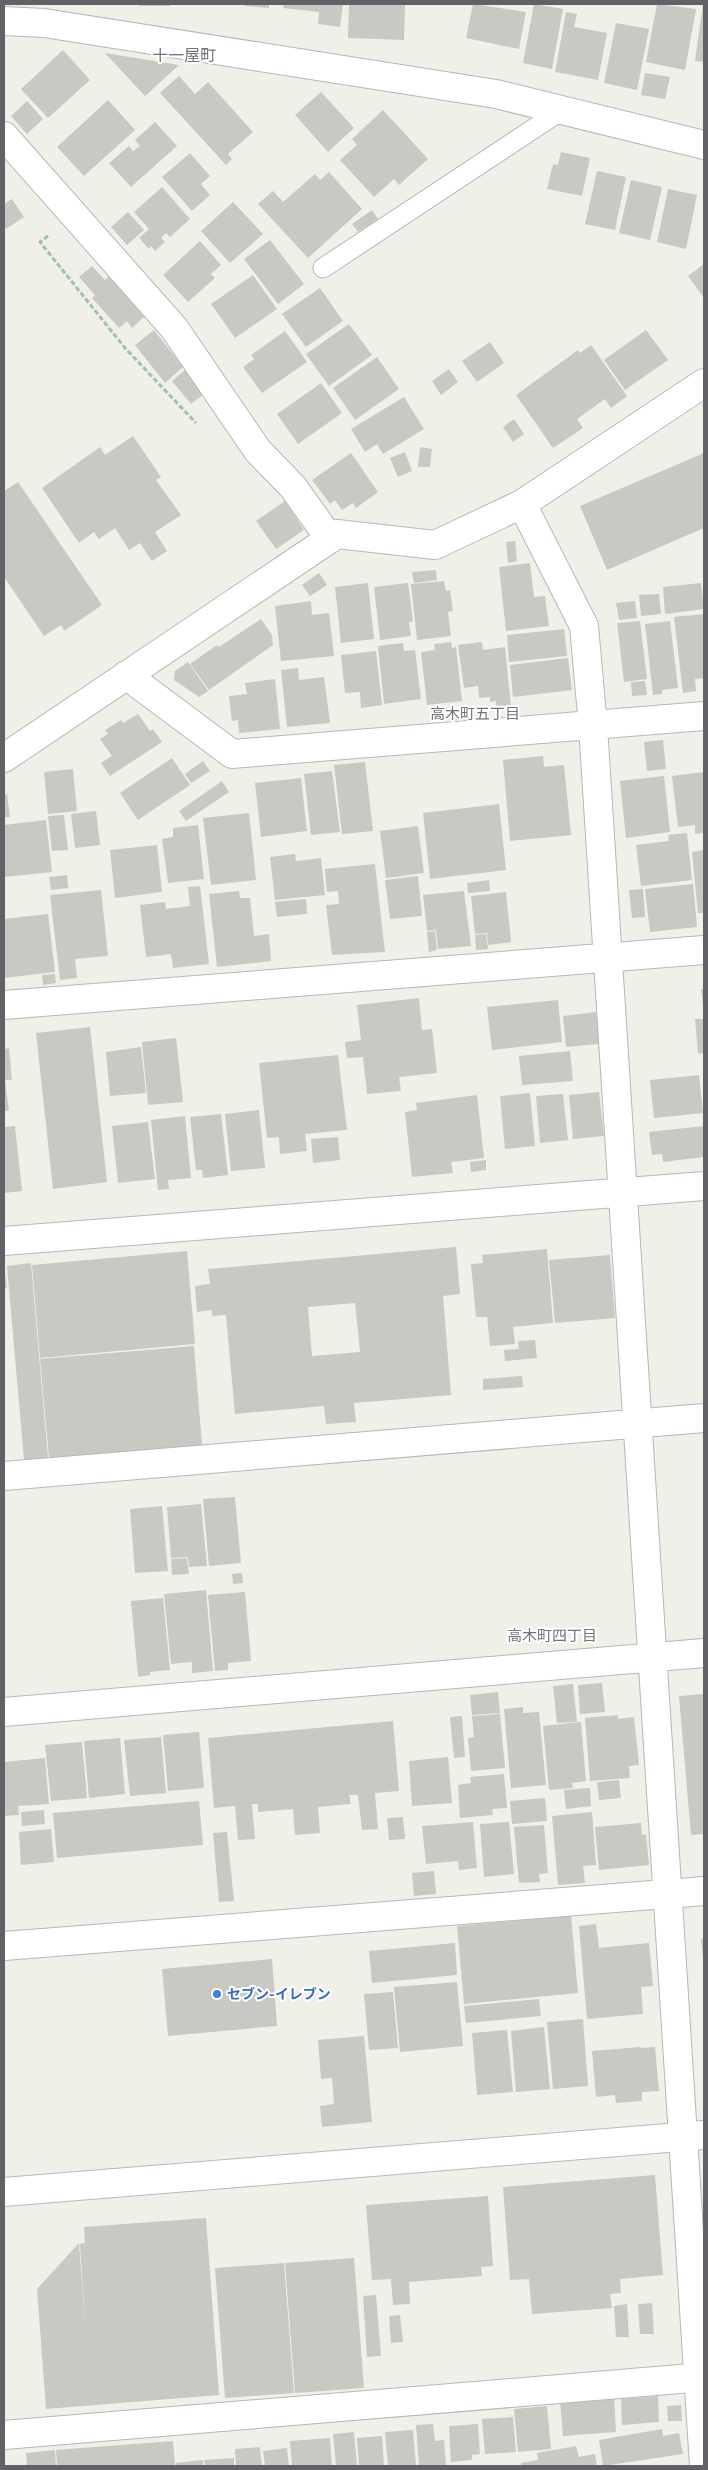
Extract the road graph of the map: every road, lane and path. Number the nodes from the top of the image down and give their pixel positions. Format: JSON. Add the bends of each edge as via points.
{"nodes":[{"id":1,"x":5,"y":26,"type":"edge"},
{"id":2,"x":562,"y":110,"type":"junction"},
{"id":3,"x":4,"y":136,"type":"edge"},
{"id":4,"x":704,"y":145,"type":"edge"},
{"id":5,"x":74,"y":215,"type":"junction"},
{"id":6,"x":323,"y":268,"type":"dead end"},
{"id":7,"x":704,"y":383,"type":"edge"},
{"id":8,"x":201,"y":426,"type":"dead end"},
{"id":9,"x":522,"y":504,"type":"junction"},
{"id":10,"x":330,"y":539,"type":"junction"},
{"id":11,"x":126,"y":674,"type":"junction"},
{"id":12,"x":704,"y":716,"type":"edge"},
{"id":13,"x":593,"y":726,"type":"junction"},
{"id":14,"x":4,"y":758,"type":"edge"},
{"id":15,"x":704,"y":950,"type":"edge"},
{"id":16,"x":608,"y":957,"type":"junction"},
{"id":17,"x":4,"y":1005,"type":"edge"},
{"id":18,"x":704,"y":1186,"type":"edge"},
{"id":19,"x":623,"y":1192,"type":"junction"},
{"id":20,"x":4,"y":1241,"type":"edge"},
{"id":21,"x":704,"y":1418,"type":"edge"},
{"id":22,"x":638,"y":1424,"type":"junction"},
{"id":23,"x":4,"y":1476,"type":"edge"},
{"id":24,"x":704,"y":1654,"type":"edge"},
{"id":25,"x":653,"y":1658,"type":"junction"},
{"id":26,"x":4,"y":1712,"type":"edge"},
{"id":27,"x":704,"y":1890,"type":"edge"},
{"id":28,"x":668,"y":1894,"type":"junction"},
{"id":29,"x":4,"y":1946,"type":"edge"},
{"id":30,"x":694,"y":2135,"type":"edge"},
{"id":31,"x":4,"y":2192,"type":"edge"},
{"id":32,"x":701,"y":2377,"type":"edge"},
{"id":33,"x":4,"y":2435,"type":"edge"},
{"id":34,"x":704,"y":2466,"type":"edge"}],
"edges":[{"from":1,"to":2,"type":"street","via":[[44,23],[496,94]]},
{"from":2,"to":4,"type":"street"},
{"from":2,"to":6,"type":"lane"},
{"from":3,"to":5,"type":"street"},
{"from":5,"to":8,"type":"path","via":[[40,242],[125,348]]},
{"from":5,"to":10,"type":"street","via":[[174,328],[258,450],[292,487]]},
{"from":7,"to":9,"type":"street"},
{"from":9,"to":10,"type":"street","via":[[435,545],[337,534]]},
{"from":9,"to":13,"type":"street","via":[[584,626]]},
{"from":10,"to":11,"type":"street"},
{"from":11,"to":13,"type":"street","via":[[232,754]]},
{"from":11,"to":14,"type":"street"},
{"from":12,"to":13,"type":"street"},
{"from":13,"to":16,"type":"street"},
{"from":15,"to":16,"type":"street"},
{"from":16,"to":17,"type":"street"},
{"from":16,"to":19,"type":"street"},
{"from":18,"to":19,"type":"street"},
{"from":19,"to":20,"type":"street"},
{"from":19,"to":22,"type":"street"},
{"from":21,"to":22,"type":"street"},
{"from":22,"to":23,"type":"street"},
{"from":22,"to":25,"type":"street"},
{"from":24,"to":25,"type":"street"},
{"from":25,"to":26,"type":"street"},
{"from":25,"to":28,"type":"street"},
{"from":27,"to":28,"type":"street"},
{"from":28,"to":29,"type":"street"},
{"from":28,"to":30,"type":"street"},
{"from":30,"to":31,"type":"street"},
{"from":30,"to":32,"type":"street"},
{"from":32,"to":33,"type":"street"},
{"from":32,"to":34,"type":"street"}]}
